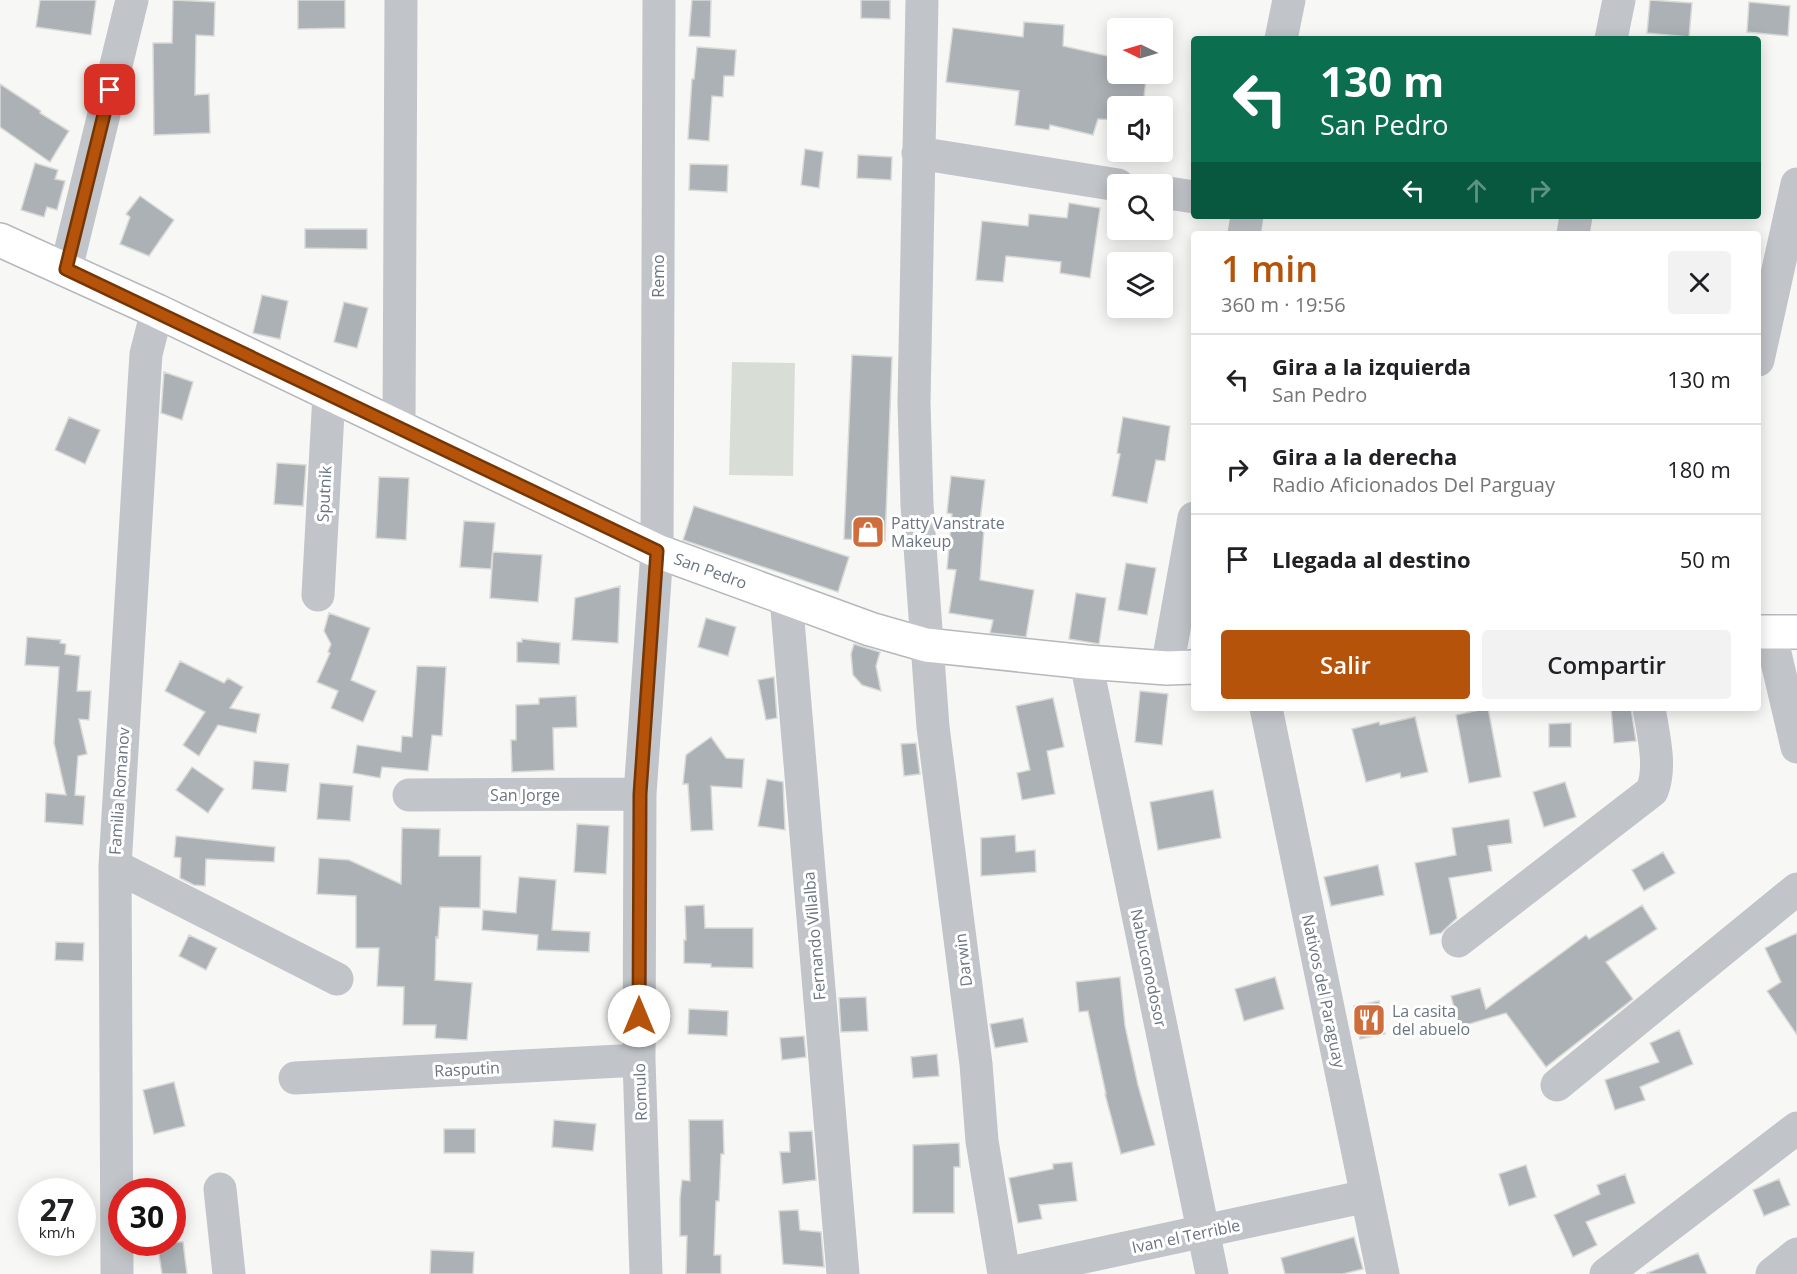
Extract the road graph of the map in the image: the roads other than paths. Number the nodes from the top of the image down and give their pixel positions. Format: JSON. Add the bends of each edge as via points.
{"nodes":[{"id":1,"x":132,"y":0,"type":"edge"},
{"id":2,"x":401,"y":0,"type":"edge"},
{"id":3,"x":659,"y":0,"type":"edge"},
{"id":4,"x":922,"y":0,"type":"edge"},
{"id":5,"x":1288,"y":0,"type":"edge"},
{"id":6,"x":1619,"y":0,"type":"edge"},
{"id":7,"x":1282,"y":36,"type":"edge"},
{"id":8,"x":1612,"y":36,"type":"edge"},
{"id":9,"x":918,"y":153,"type":"junction"},
{"id":10,"x":1107,"y":183,"type":"edge"},
{"id":11,"x":1797,"y":183,"type":"edge"},
{"id":12,"x":1173,"y":194,"type":"edge"},
{"id":13,"x":1191,"y":197,"type":"edge"},
{"id":14,"x":0,"y":240,"type":"edge"},
{"id":15,"x":1780,"y":242,"type":"edge"},
{"id":16,"x":66,"y":269,"type":"junction"},
{"id":17,"x":157,"y":311,"type":"junction"},
{"id":18,"x":1761,"y":344,"type":"edge"},
{"id":19,"x":330,"y":394,"type":"junction"},
{"id":20,"x":399,"y":427,"type":"junction"},
{"id":21,"x":657,"y":551,"type":"junction"},
{"id":22,"x":1191,"y":553,"type":"edge"},
{"id":23,"x":318,"y":595,"type":"dead end"},
{"id":24,"x":786,"y":597,"type":"junction"},
{"id":25,"x":1775,"y":632,"type":"edge"},
{"id":26,"x":926,"y":645,"type":"junction"},
{"id":27,"x":1086,"y":662,"type":"junction"},
{"id":28,"x":1181,"y":668,"type":"edge"},
{"id":29,"x":1267,"y":711,"type":"edge"},
{"id":30,"x":1649,"y":711,"type":"edge"},
{"id":31,"x":1797,"y":747,"type":"edge"},
{"id":32,"x":640,"y":794,"type":"junction"},
{"id":33,"x":409,"y":795,"type":"dead end"},
{"id":34,"x":115,"y":866,"type":"junction"},
{"id":35,"x":1797,"y":889,"type":"edge"},
{"id":36,"x":1458,"y":941,"type":"dead end"},
{"id":37,"x":336,"y":980,"type":"dead end"},
{"id":38,"x":639,"y":1060,"type":"junction"},
{"id":39,"x":295,"y":1078,"type":"dead end"},
{"id":40,"x":1557,"y":1085,"type":"dead end"},
{"id":41,"x":1797,"y":1128,"type":"edge"},
{"id":42,"x":220,"y":1189,"type":"dead end"},
{"id":43,"x":1367,"y":1196,"type":"junction"},
{"id":44,"x":1204,"y":1232,"type":"junction"},
{"id":45,"x":1797,"y":1254,"type":"edge"},
{"id":46,"x":117,"y":1274,"type":"edge"},
{"id":47,"x":229,"y":1274,"type":"edge"},
{"id":48,"x":646,"y":1274,"type":"edge"},
{"id":49,"x":843,"y":1274,"type":"edge"},
{"id":50,"x":1005,"y":1274,"type":"edge"},
{"id":51,"x":1212,"y":1274,"type":"edge"},
{"id":52,"x":1383,"y":1274,"type":"edge"},
{"id":53,"x":1606,"y":1274,"type":"edge"},
{"id":54,"x":1772,"y":1274,"type":"edge"}],
"edges":[{"from":1,"to":16,"type":"street"},
{"from":2,"to":20,"type":"street"},
{"from":3,"to":21,"type":"street","name":"Remo"},
{"from":4,"to":9,"type":"street","name":"Darwin"},
{"from":5,"to":7,"type":"street"},
{"from":6,"to":8,"type":"street"},
{"from":9,"to":10,"type":"street"},
{"from":9,"to":26,"type":"street","name":"Darwin","via":[[914,402]]},
{"from":11,"to":15,"type":"street"},
{"from":12,"to":13,"type":"street"},
{"from":14,"to":16,"type":"main road","name":"San Pedro"},
{"from":15,"to":18,"type":"street"},
{"from":16,"to":17,"type":"main road","name":"San Pedro"},
{"from":17,"to":19,"type":"main road","name":"San Pedro"},
{"from":17,"to":34,"type":"street","name":"Familia Romanov","via":[[146,354]]},
{"from":19,"to":20,"type":"main road","name":"San Pedro"},
{"from":19,"to":23,"type":"street","name":"Sputnik"},
{"from":20,"to":21,"type":"main road","name":"San Pedro"},
{"from":21,"to":24,"type":"main road","name":"San Pedro"},
{"from":21,"to":32,"type":"street","name":"Romulo"},
{"from":22,"to":28,"type":"street"},
{"from":24,"to":26,"type":"main road","name":"San Pedro","via":[[870,629]]},
{"from":24,"to":49,"type":"street","name":"Fernando Villalba"},
{"from":25,"to":31,"type":"street"},
{"from":26,"to":27,"type":"main road","name":"San Pedro"},
{"from":26,"to":50,"type":"street","name":"Darwin","via":[[975,1052],[982,1142]]},
{"from":27,"to":28,"type":"main road","name":"San Pedro"},
{"from":27,"to":44,"type":"street","name":"Nabuconodosor"},
{"from":29,"to":43,"type":"street","name":"Nativos del Paraguay"},
{"from":30,"to":36,"type":"street","via":[[1657,766],[1652,791]]},
{"from":32,"to":33,"type":"street","name":"San Jorge"},
{"from":32,"to":38,"type":"street","name":"Romulo"},
{"from":34,"to":37,"type":"street"},
{"from":34,"to":46,"type":"street","name":"Familia Romanov"},
{"from":35,"to":40,"type":"street"},
{"from":38,"to":39,"type":"street","name":"Rasputin"},
{"from":38,"to":48,"type":"street","name":"Romulo"},
{"from":41,"to":53,"type":"street"},
{"from":42,"to":47,"type":"street"},
{"from":43,"to":44,"type":"street","name":"Ivan el Terrible"},
{"from":43,"to":52,"type":"street","name":"Nativos del Paraguay"},
{"from":44,"to":50,"type":"street","name":"Ivan el Terrible"},
{"from":44,"to":51,"type":"street","name":"Nabuconodosor"},
{"from":45,"to":54,"type":"street"}]}
